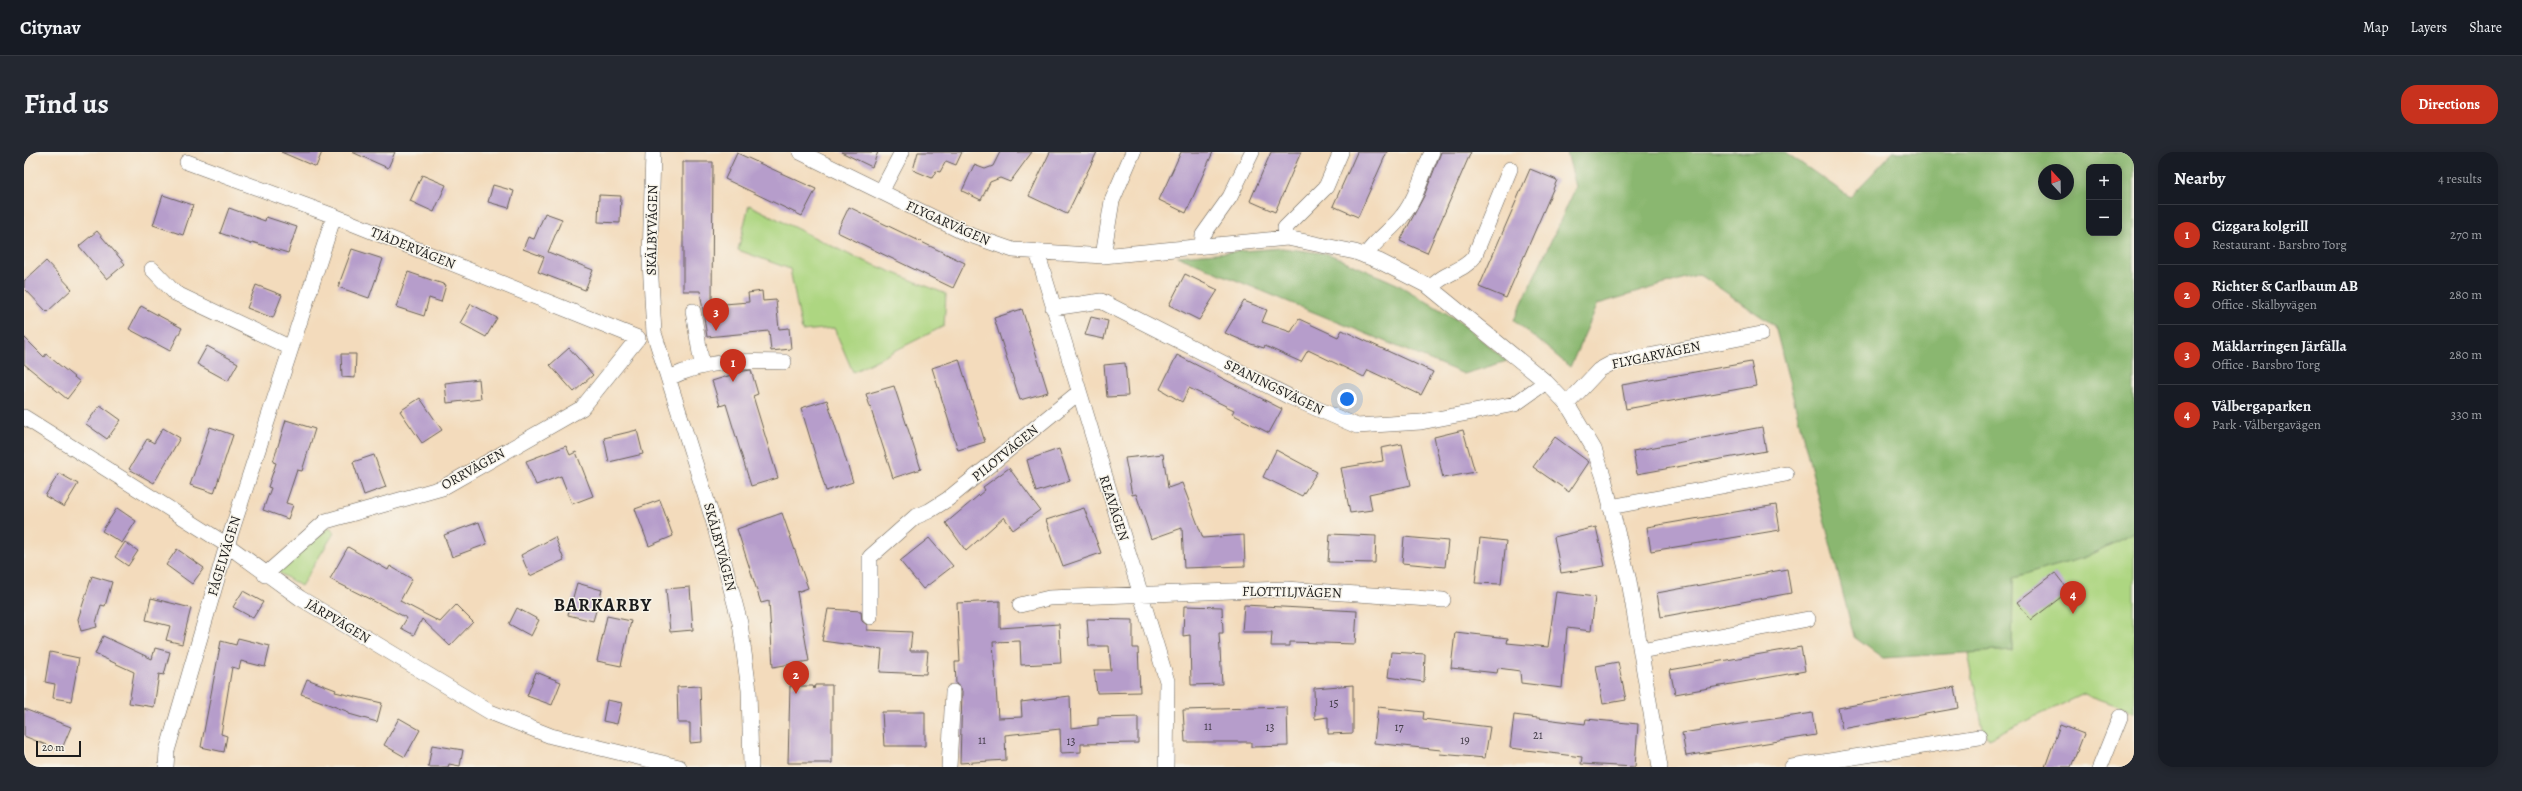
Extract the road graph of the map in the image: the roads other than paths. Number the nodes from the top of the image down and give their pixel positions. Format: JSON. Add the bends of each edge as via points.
{"nodes":[{"id":1,"x":653,"y":152,"type":"edge"},
{"id":2,"x":800,"y":152,"type":"edge"},
{"id":3,"x":902,"y":152,"type":"edge"},
{"id":4,"x":1133,"y":152,"type":"edge"},
{"id":5,"x":1252,"y":152,"type":"edge"},
{"id":6,"x":1341,"y":152,"type":"edge"},
{"id":7,"x":1432,"y":152,"type":"edge"},
{"id":8,"x":186,"y":162,"type":"dead end"},
{"id":9,"x":1510,"y":169,"type":"dead end"},
{"id":10,"x":881,"y":192,"type":"junction"},
{"id":11,"x":334,"y":216,"type":"junction"},
{"id":12,"x":1287,"y":238,"type":"junction"},
{"id":13,"x":1202,"y":246,"type":"junction"},
{"id":14,"x":1037,"y":252,"type":"junction"},
{"id":15,"x":1103,"y":256,"type":"junction"},
{"id":16,"x":1365,"y":256,"type":"junction"},
{"id":17,"x":152,"y":269,"type":"dead end"},
{"id":18,"x":1431,"y":288,"type":"junction"},
{"id":19,"x":1053,"y":308,"type":"junction"},
{"id":20,"x":693,"y":311,"type":"dead end"},
{"id":21,"x":654,"y":333,"type":"junction"},
{"id":22,"x":1761,"y":334,"type":"dead end"},
{"id":23,"x":638,"y":338,"type":"junction"},
{"id":24,"x":291,"y":348,"type":"junction"},
{"id":25,"x":784,"y":362,"type":"dead end"},
{"id":26,"x":702,"y":365,"type":"junction"},
{"id":27,"x":669,"y":378,"type":"junction"},
{"id":28,"x":1546,"y":382,"type":"junction"},
{"id":29,"x":1078,"y":393,"type":"junction"},
{"id":30,"x":1567,"y":404,"type":"junction"},
{"id":31,"x":24,"y":417,"type":"edge"},
{"id":32,"x":1786,"y":474,"type":"dead end"},
{"id":33,"x":1610,"y":507,"type":"junction"},
{"id":34,"x":227,"y":544,"type":"junction"},
{"id":35,"x":265,"y":575,"type":"junction"},
{"id":36,"x":1142,"y":594,"type":"junction"},
{"id":37,"x":1442,"y":600,"type":"dead end"},
{"id":38,"x":1020,"y":605,"type":"dead end"},
{"id":39,"x":870,"y":617,"type":"dead end"},
{"id":40,"x":1808,"y":619,"type":"dead end"},
{"id":41,"x":1641,"y":651,"type":"junction"},
{"id":42,"x":953,"y":692,"type":"dead end"},
{"id":43,"x":2120,"y":717,"type":"dead end"},
{"id":44,"x":1978,"y":737,"type":"dead end"},
{"id":45,"x":166,"y":767,"type":"edge"},
{"id":46,"x":679,"y":767,"type":"edge"},
{"id":47,"x":751,"y":767,"type":"edge"},
{"id":48,"x":949,"y":767,"type":"edge"},
{"id":49,"x":1166,"y":767,"type":"edge"},
{"id":50,"x":1660,"y":767,"type":"edge"},
{"id":51,"x":1792,"y":767,"type":"edge"},
{"id":52,"x":2100,"y":767,"type":"edge"}],
"edges":[{"from":1,"to":21,"type":"street","name":"SKÄLBYVÄGEN","via":[[650,261]]},
{"from":2,"to":10,"type":"street","name":"FLYGARVÄGEN"},
{"from":3,"to":10,"type":"street"},
{"from":4,"to":15,"type":"street","via":[[1112,201]]},
{"from":5,"to":13,"type":"street","via":[[1230,197],[1203,235]]},
{"from":6,"to":12,"type":"street","via":[[1326,186],[1285,228]]},
{"from":7,"to":16,"type":"street","via":[[1403,215],[1374,243]]},
{"from":8,"to":11,"type":"street","name":"TJÄDERVÄGEN"},
{"from":9,"to":18,"type":"street","via":[[1474,257],[1467,265],[1437,280]]},
{"from":10,"to":14,"type":"street","name":"FLYGARVÄGEN","via":[[967,234],[1013,250]]},
{"from":11,"to":23,"type":"street","name":"TJÄDERVÄGEN"},
{"from":11,"to":24,"type":"street","name":"FÅGELVÄGEN"},
{"from":12,"to":13,"type":"street","name":"FLYGARVÄGEN"},
{"from":12,"to":16,"type":"street","name":"FLYGARVÄGEN"},
{"from":13,"to":15,"type":"street","name":"FLYGARVÄGEN"},
{"from":14,"to":15,"type":"street","name":"FLYGARVÄGEN"},
{"from":14,"to":19,"type":"street","name":"REAVÄGEN"},
{"from":16,"to":18,"type":"street","name":"FLYGARVÄGEN"},
{"from":17,"to":24,"type":"street","via":[[175,293]]},
{"from":18,"to":28,"type":"street","name":"FLYGARVÄGEN"},
{"from":19,"to":28,"type":"street","name":"SPANINGSVÄGEN","via":[[1101,301],[1290,397],[1357,426],[1421,422],[1515,404]]},
{"from":19,"to":29,"type":"street","name":"REAVÄGEN"},
{"from":20,"to":26,"type":"street"},
{"from":21,"to":23,"type":"street"},
{"from":21,"to":27,"type":"street","name":"SKÄLBYVÄGEN"},
{"from":22,"to":30,"type":"street","name":"FLYGARVÄGEN","via":[[1612,363],[1599,370]]},
{"from":23,"to":35,"type":"street","name":"ORRVÄGEN","via":[[582,408],[442,488],[326,521]]},
{"from":24,"to":34,"type":"street","name":"FÅGELVÄGEN"},
{"from":25,"to":26,"type":"street","via":[[723,361]]},
{"from":26,"to":27,"type":"street"},
{"from":27,"to":47,"type":"street","name":"SKÄLBYVÄGEN","via":[[713,520],[740,623],[749,690]]},
{"from":28,"to":30,"type":"street","name":"FLYGARVÄGEN"},
{"from":29,"to":36,"type":"street","name":"REAVÄGEN"},
{"from":29,"to":39,"type":"street","name":"PILOTVÄGEN","via":[[1004,455],[929,511],[915,517],[870,557]]},
{"from":30,"to":33,"type":"street","name":"FLYGARVÄGEN","via":[[1594,449]]},
{"from":31,"to":34,"type":"street","name":"JÄRPVÄGEN"},
{"from":32,"to":33,"type":"street"},
{"from":33,"to":41,"type":"street","name":"FLYGARVÄGEN","via":[[1629,582]]},
{"from":34,"to":35,"type":"street","name":"JÄRPVÄGEN"},
{"from":34,"to":45,"type":"street","name":"FÅGELVÄGEN","via":[[167,751]]},
{"from":35,"to":46,"type":"street","name":"JÄRPVÄGEN","via":[[490,712],[551,736]]},
{"from":36,"to":37,"type":"street","name":"FLOTTILJVÄGEN","via":[[1286,589]]},
{"from":36,"to":38,"type":"street","name":"FLOTTILJVÄGEN","via":[[1049,598]]},
{"from":36,"to":49,"type":"street","name":"REAVÄGEN","via":[[1167,681]]},
{"from":40,"to":41,"type":"street"},
{"from":41,"to":50,"type":"street","name":"FLYGARVÄGEN"},
{"from":42,"to":48,"type":"street"},
{"from":43,"to":52,"type":"street"},
{"from":44,"to":51,"type":"street"}]}
